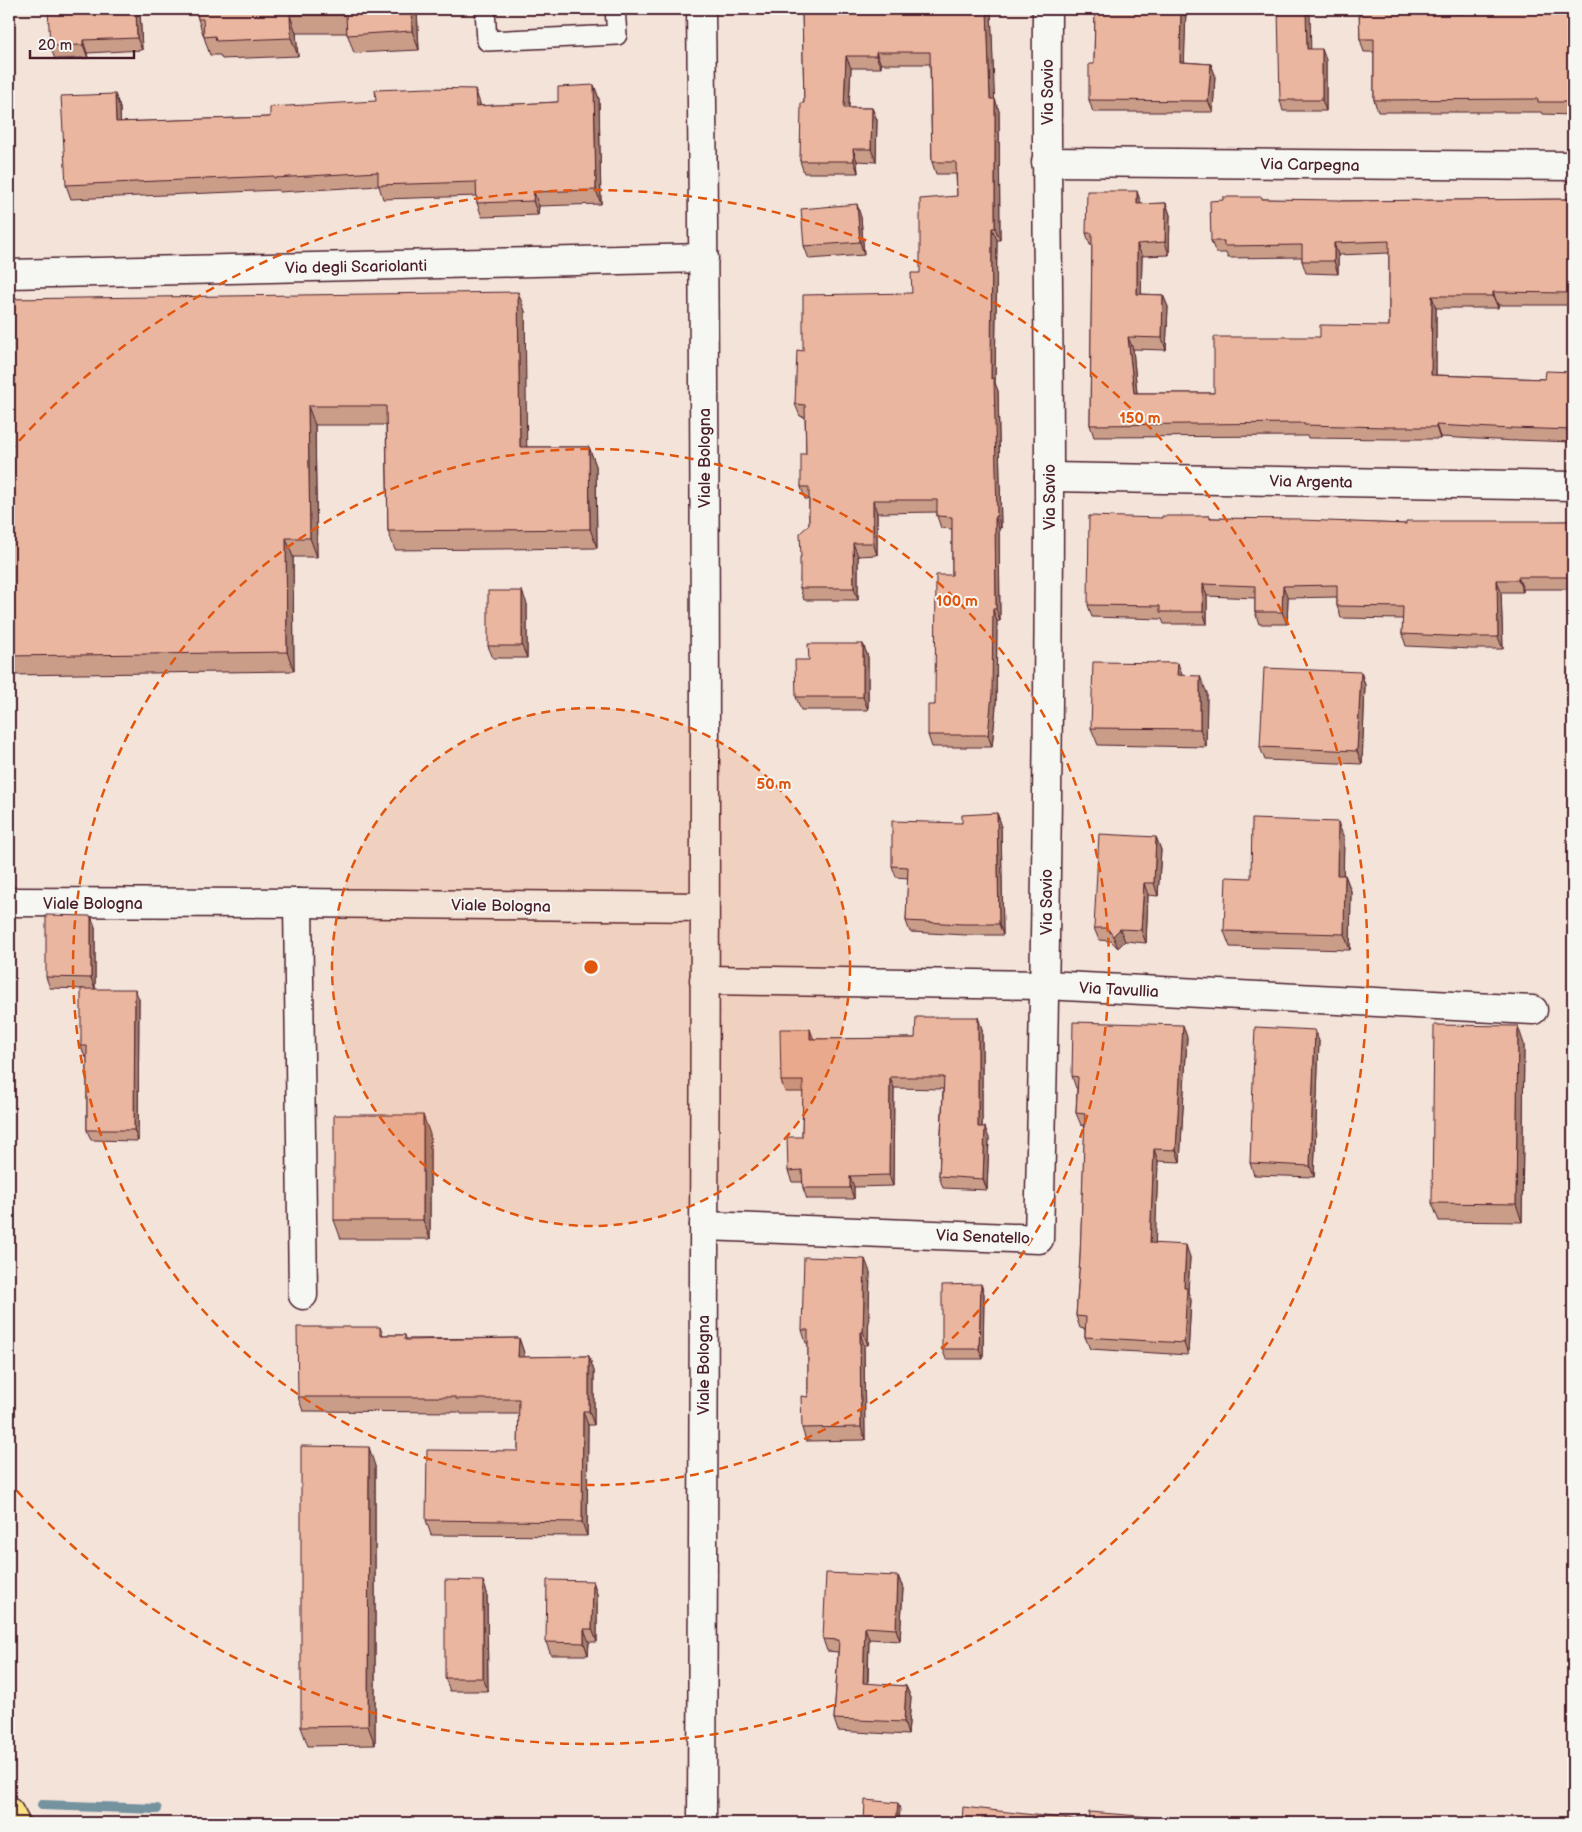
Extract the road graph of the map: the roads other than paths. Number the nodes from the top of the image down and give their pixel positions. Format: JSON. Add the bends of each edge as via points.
{"nodes":[{"id":1,"x":485,"y":9,"type":"edge"},
{"id":2,"x":615,"y":9,"type":"edge"},
{"id":3,"x":701,"y":9,"type":"edge"},
{"id":4,"x":1047,"y":9,"type":"edge"},
{"id":5,"x":1046,"y":162,"type":"junction"},
{"id":6,"x":1573,"y":166,"type":"edge"},
{"id":7,"x":704,"y":258,"type":"junction"},
{"id":8,"x":9,"y":274,"type":"edge"},
{"id":9,"x":1049,"y":477,"type":"junction"},
{"id":10,"x":1573,"y":486,"type":"edge"},
{"id":11,"x":9,"y":902,"type":"edge"},
{"id":12,"x":298,"y":903,"type":"junction"},
{"id":13,"x":704,"y":908,"type":"junction"},
{"id":14,"x":704,"y":980,"type":"junction"},
{"id":15,"x":1045,"y":985,"type":"junction"},
{"id":16,"x":1533,"y":1010,"type":"dead end"},
{"id":17,"x":704,"y":1226,"type":"junction"},
{"id":18,"x":303,"y":1295,"type":"dead end"},
{"id":19,"x":9,"y":1812,"type":"edge"},
{"id":20,"x":15,"y":1823,"type":"edge"},
{"id":21,"x":702,"y":1823,"type":"edge"}],
"edges":[{"from":1,"to":2,"type":"lane","via":[[487,41],[616,35]]},
{"from":3,"to":7,"type":"street","name":"Viale Bologna"},
{"from":4,"to":5,"type":"street","name":"Via Savio"},
{"from":5,"to":6,"type":"street","name":"Via Carpegna"},
{"from":5,"to":9,"type":"street","name":"Via Savio"},
{"from":7,"to":8,"type":"street","name":"Via degli Scariolanti"},
{"from":7,"to":13,"type":"street","name":"Viale Bologna"},
{"from":9,"to":10,"type":"street","name":"Via Argenta"},
{"from":9,"to":15,"type":"street","name":"Via Savio"},
{"from":11,"to":12,"type":"street","name":"Viale Bologna"},
{"from":12,"to":13,"type":"street","name":"Viale Bologna"},
{"from":12,"to":18,"type":"street"},
{"from":13,"to":14,"type":"street","name":"Viale Bologna"},
{"from":14,"to":15,"type":"street","name":"Via Tavullia"},
{"from":14,"to":17,"type":"street","name":"Viale Bologna"},
{"from":15,"to":16,"type":"street","name":"Via Tavullia"},
{"from":15,"to":17,"type":"street","name":"Via Senatello","via":[[1039,1239]]},
{"from":17,"to":21,"type":"street","name":"Viale Bologna"},
{"from":19,"to":20,"type":"highway"}]}
